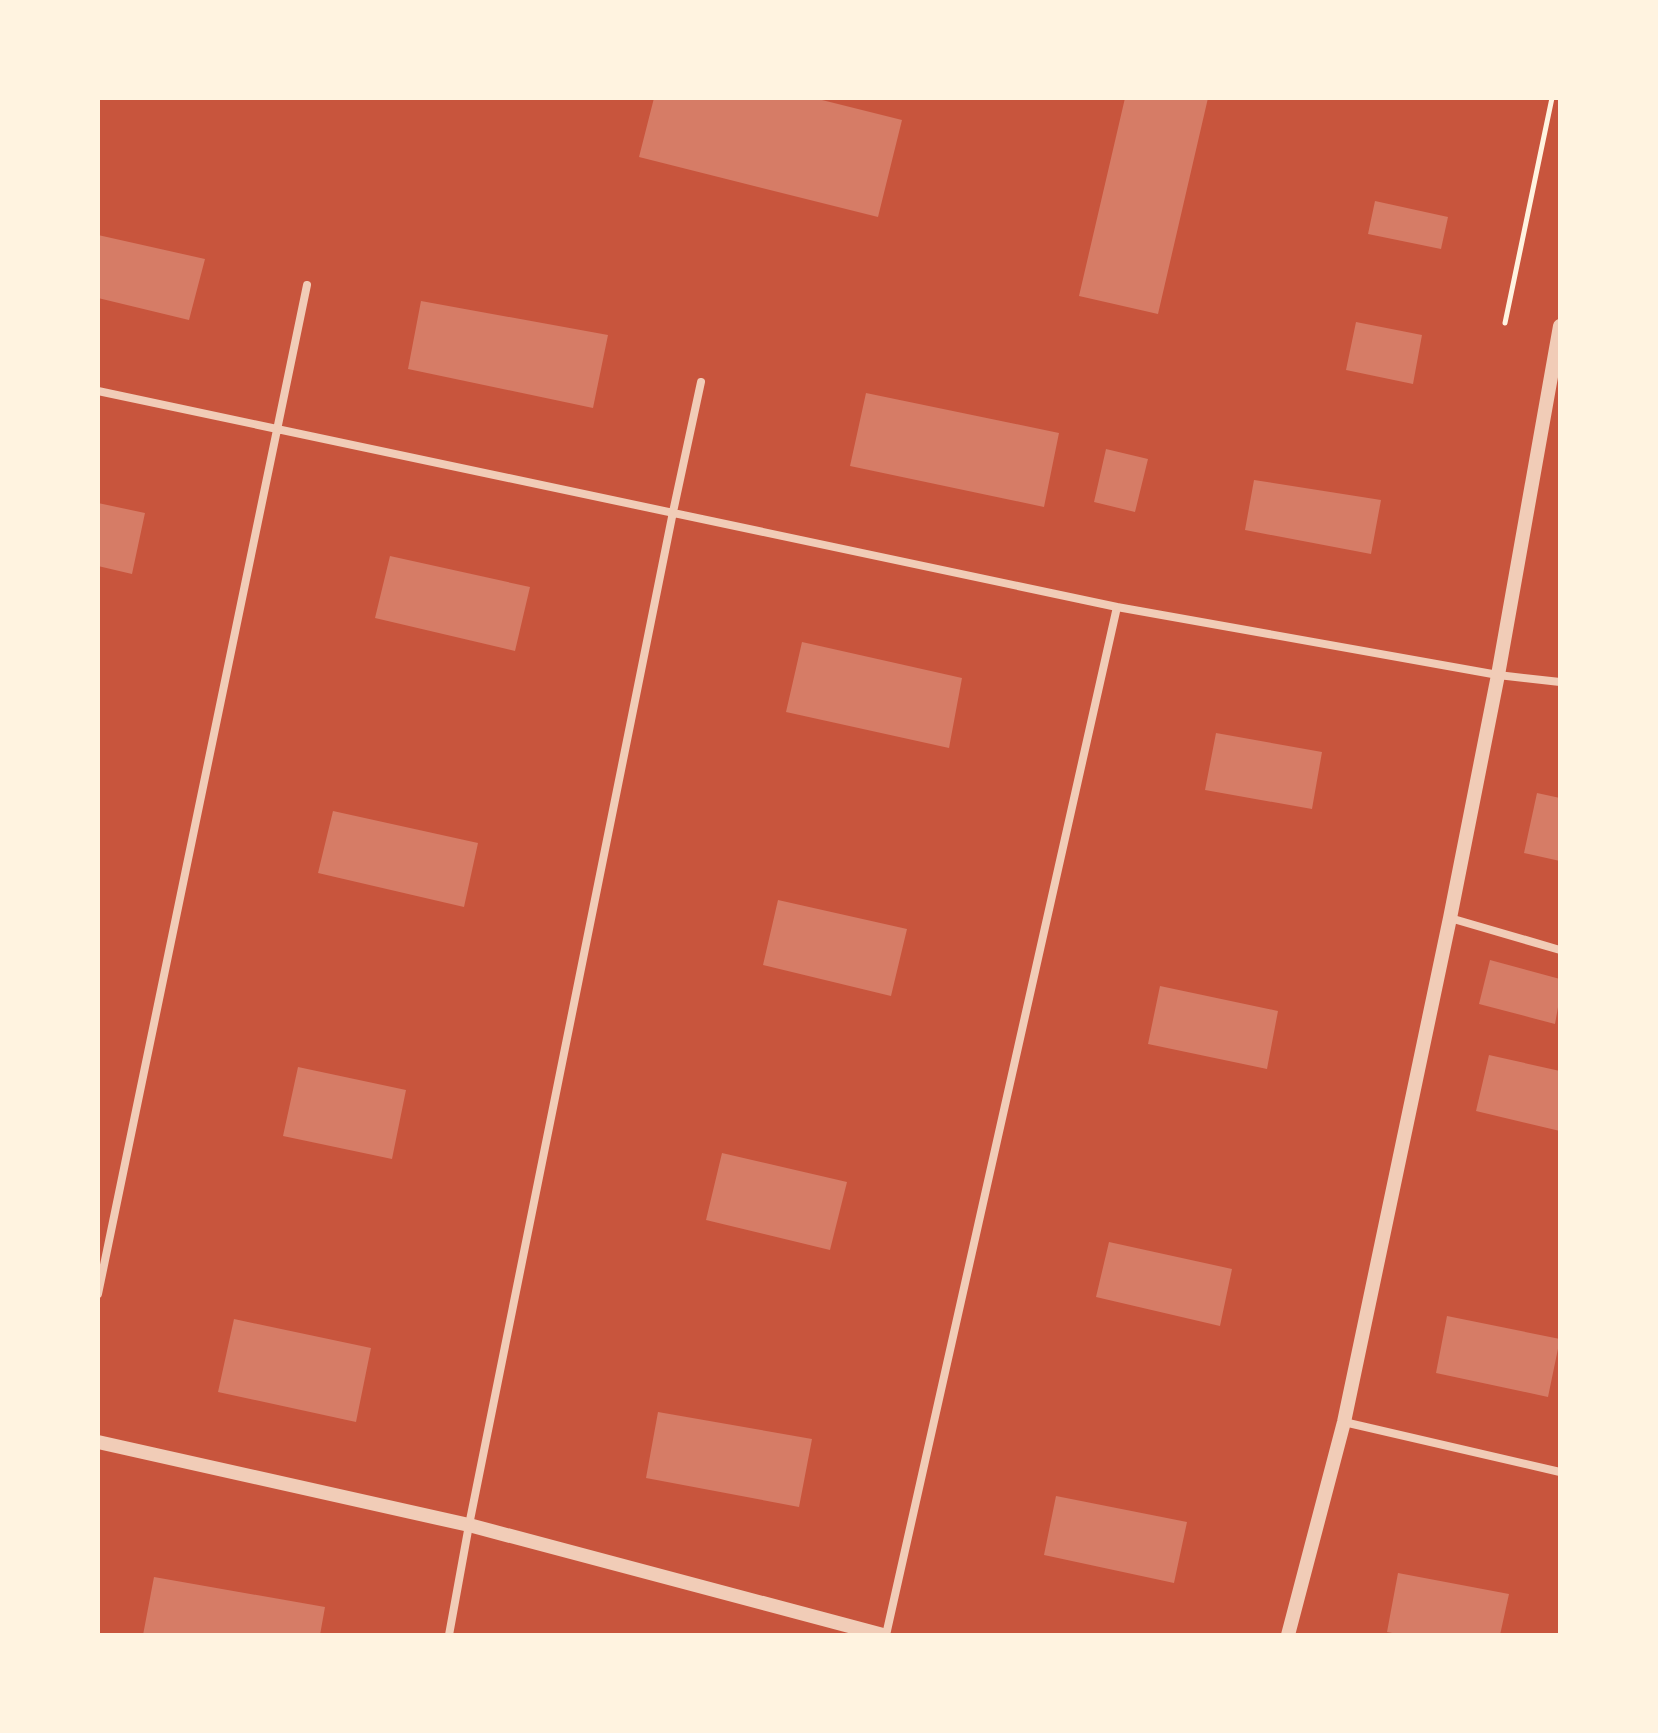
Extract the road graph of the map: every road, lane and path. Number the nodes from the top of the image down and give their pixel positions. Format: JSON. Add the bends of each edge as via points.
{"nodes":[{"id":1,"x":1552,"y":98,"type":"edge"},
{"id":2,"x":307,"y":285,"type":"dead end"},
{"id":3,"x":1505,"y":323,"type":"dead end"},
{"id":4,"x":1560,"y":326,"type":"edge"},
{"id":5,"x":701,"y":382,"type":"dead end"},
{"id":6,"x":98,"y":391,"type":"edge"},
{"id":7,"x":277,"y":429,"type":"junction"},
{"id":8,"x":673,"y":512,"type":"junction"},
{"id":9,"x":1117,"y":607,"type":"junction"},
{"id":10,"x":1498,"y":675,"type":"junction"},
{"id":11,"x":1560,"y":682,"type":"edge"},
{"id":12,"x":1450,"y":918,"type":"junction"},
{"id":13,"x":1560,"y":950,"type":"edge"},
{"id":14,"x":98,"y":1294,"type":"edge"},
{"id":15,"x":1344,"y":1422,"type":"junction"},
{"id":16,"x":98,"y":1442,"type":"edge"},
{"id":17,"x":1560,"y":1472,"type":"edge"},
{"id":18,"x":469,"y":1525,"type":"junction"},
{"id":19,"x":449,"y":1635,"type":"edge"},
{"id":20,"x":884,"y":1635,"type":"edge"},
{"id":21,"x":1288,"y":1635,"type":"edge"}],
"edges":[{"from":1,"to":3,"type":"path"},
{"from":2,"to":7,"type":"street"},
{"from":4,"to":10,"type":"street"},
{"from":5,"to":8,"type":"street"},
{"from":6,"to":7,"type":"street"},
{"from":7,"to":8,"type":"street"},
{"from":7,"to":14,"type":"street"},
{"from":8,"to":9,"type":"street"},
{"from":8,"to":18,"type":"street"},
{"from":9,"to":10,"type":"street"},
{"from":9,"to":20,"type":"street"},
{"from":10,"to":11,"type":"street"},
{"from":10,"to":12,"type":"street"},
{"from":12,"to":13,"type":"street"},
{"from":12,"to":15,"type":"street"},
{"from":15,"to":17,"type":"street"},
{"from":15,"to":21,"type":"street"},
{"from":16,"to":18,"type":"street"},
{"from":18,"to":19,"type":"street"},
{"from":18,"to":20,"type":"street"}]}
